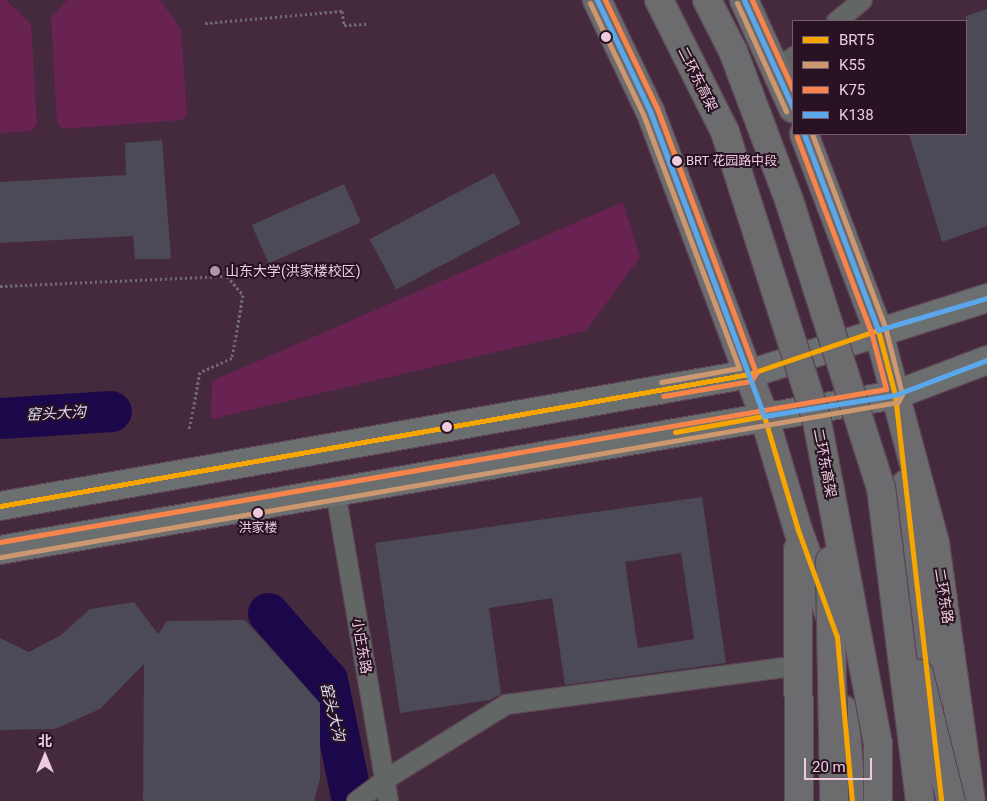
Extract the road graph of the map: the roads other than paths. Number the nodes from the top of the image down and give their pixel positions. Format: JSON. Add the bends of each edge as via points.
{"nodes":[{"id":1,"x":598,"y":0,"type":"edge"},
{"id":2,"x":658,"y":0,"type":"edge"},
{"id":3,"x":707,"y":0,"type":"edge"},
{"id":4,"x":744,"y":0,"type":"edge"},
{"id":5,"x":862,"y":0,"type":"edge"},
{"id":6,"x":837,"y":20,"type":"edge"},
{"id":7,"x":785,"y":63,"type":"edge"},
{"id":8,"x":792,"y":102,"type":"edge"},
{"id":9,"x":804,"y":135,"type":"edge"},
{"id":10,"x":987,"y":298,"type":"edge"},
{"id":11,"x":878,"y":330,"type":"junction"},
{"id":12,"x":987,"y":360,"type":"edge"},
{"id":13,"x":749,"y":374,"type":"junction"},
{"id":14,"x":894,"y":395,"type":"junction"},
{"id":15,"x":519,"y":415,"type":"junction"},
{"id":16,"x":764,"y":416,"type":"junction"},
{"id":17,"x":527,"y":458,"type":"junction"},
{"id":18,"x":829,"y":485,"type":"junction"},
{"id":19,"x":335,"y":492,"type":"junction"},
{"id":20,"x":0,"y":506,"type":"edge"},
{"id":21,"x":798,"y":530,"type":"junction"},
{"id":22,"x":0,"y":550,"type":"edge"},
{"id":23,"x":899,"y":626,"type":"junction"},
{"id":24,"x":798,"y":665,"type":"junction"},
{"id":25,"x":385,"y":779,"type":"junction"},
{"id":26,"x":356,"y":801,"type":"edge"},
{"id":27,"x":388,"y":801,"type":"edge"},
{"id":28,"x":798,"y":801,"type":"edge"},
{"id":29,"x":834,"y":801,"type":"edge"},
{"id":30,"x":852,"y":801,"type":"edge"},
{"id":31,"x":878,"y":801,"type":"edge"},
{"id":32,"x":920,"y":801,"type":"edge"},
{"id":33,"x":941,"y":801,"type":"edge"},
{"id":34,"x":951,"y":801,"type":"edge"},
{"id":35,"x":971,"y":801,"type":"edge"}],
"edges":[{"from":1,"to":13,"type":"highway","via":[[650,111]]},
{"from":2,"to":18,"type":"highway","name":"二环东高架","bridge":true,"via":[[725,132],[817,421]]},
{"from":3,"to":23,"type":"highway","bridge":true,"via":[[733,51],[789,200],[880,488]]},
{"from":4,"to":7,"type":"highway"},
{"from":5,"to":6,"type":"street"},
{"from":7,"to":8,"type":"highway"},
{"from":9,"to":11,"type":"highway","name":"二环东路"},
{"from":10,"to":11,"type":"main road"},
{"from":11,"to":13,"type":"main road"},
{"from":11,"to":14,"type":"highway","name":"二环东路"},
{"from":12,"to":14,"type":"main road"},
{"from":13,"to":15,"type":"main road"},
{"from":13,"to":16,"type":"highway"},
{"from":14,"to":16,"type":"main road"},
{"from":14,"to":33,"type":"highway","name":"二环东路"},
{"from":14,"to":35,"type":"highway","name":"二环东路","via":[[936,543]]},
{"from":15,"to":17,"type":"main road"},
{"from":15,"to":20,"type":"main road"},
{"from":16,"to":17,"type":"main road"},
{"from":16,"to":21,"type":"highway"},
{"from":17,"to":19,"type":"main road"},
{"from":18,"to":29,"type":"highway","bridge":true},
{"from":18,"to":31,"type":"highway","name":"二环东高架","bridge":true,"via":[[878,744]]},
{"from":19,"to":22,"type":"main road"},
{"from":19,"to":25,"type":"street","name":"小庄东路"},
{"from":21,"to":24,"type":"highway"},
{"from":21,"to":30,"type":"highway","via":[[837,636]]},
{"from":23,"to":32,"type":"highway","bridge":true},
{"from":23,"to":34,"type":"highway","bridge":true,"via":[[923,684]]},
{"from":24,"to":25,"type":"street","via":[[506,704]]},
{"from":24,"to":28,"type":"highway"},
{"from":25,"to":26,"type":"street"},
{"from":25,"to":27,"type":"street","name":"小庄东路"}]}
